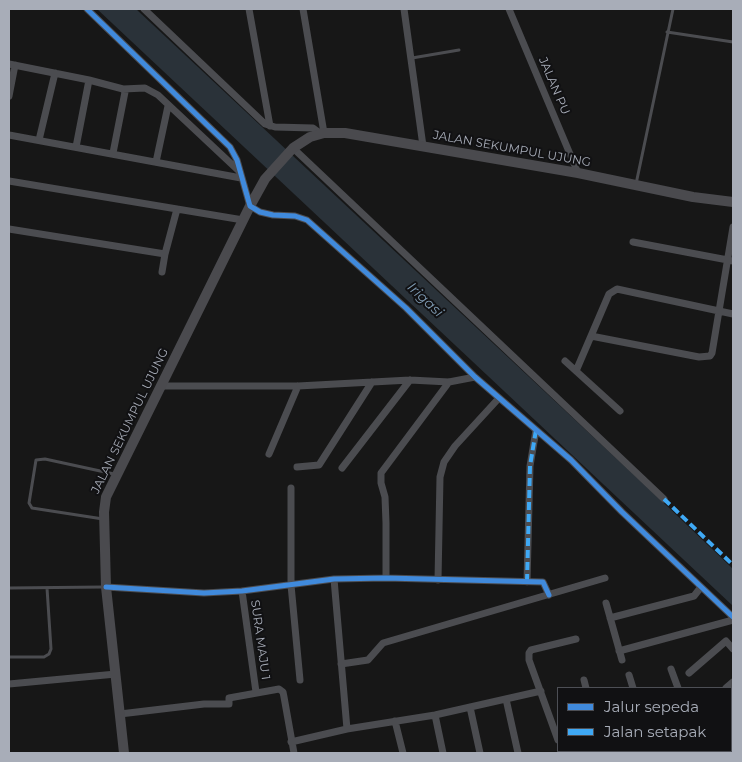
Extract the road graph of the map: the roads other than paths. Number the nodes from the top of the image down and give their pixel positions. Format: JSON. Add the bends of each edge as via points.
{"nodes":[{"id":1,"x":87,"y":9,"type":"edge"},
{"id":2,"x":144,"y":9,"type":"edge"},
{"id":3,"x":249,"y":9,"type":"edge"},
{"id":4,"x":303,"y":9,"type":"edge"},
{"id":5,"x":404,"y":9,"type":"edge"},
{"id":6,"x":509,"y":9,"type":"edge"},
{"id":7,"x":673,"y":9,"type":"edge"},
{"id":8,"x":667,"y":32,"type":"junction"},
{"id":9,"x":733,"y":42,"type":"edge"},
{"id":10,"x":458,"y":50,"type":"dead end"},
{"id":11,"x":410,"y":58,"type":"junction"},
{"id":12,"x":12,"y":64,"type":"edge"},
{"id":13,"x":54,"y":73,"type":"junction"},
{"id":14,"x":89,"y":80,"type":"junction"},
{"id":15,"x":123,"y":89,"type":"junction"},
{"id":16,"x":9,"y":96,"type":"edge"},
{"id":17,"x":168,"y":106,"type":"junction"},
{"id":18,"x":270,"y":126,"type":"junction"},
{"id":19,"x":322,"y":133,"type":"junction"},
{"id":20,"x":9,"y":135,"type":"edge"},
{"id":21,"x":39,"y":140,"type":"junction"},
{"id":22,"x":423,"y":146,"type":"junction"},
{"id":23,"x":76,"y":147,"type":"junction"},
{"id":24,"x":291,"y":149,"type":"junction"},
{"id":25,"x":114,"y":153,"type":"junction"},
{"id":26,"x":156,"y":162,"type":"junction"},
{"id":27,"x":578,"y":173,"type":"junction"},
{"id":28,"x":240,"y":175,"type":"junction"},
{"id":29,"x":9,"y":181,"type":"edge"},
{"id":30,"x":636,"y":186,"type":"junction"},
{"id":31,"x":733,"y":202,"type":"edge"},
{"id":32,"x":250,"y":206,"type":"junction"},
{"id":33,"x":177,"y":209,"type":"junction"},
{"id":34,"x":243,"y":220,"type":"junction"},
{"id":35,"x":733,"y":227,"type":"edge"},
{"id":36,"x":9,"y":229,"type":"edge"},
{"id":37,"x":633,"y":242,"type":"dead end"},
{"id":38,"x":166,"y":254,"type":"junction"},
{"id":39,"x":731,"y":260,"type":"edge"},
{"id":40,"x":162,"y":272,"type":"dead end"},
{"id":41,"x":718,"y":311,"type":"junction"},
{"id":42,"x":733,"y":314,"type":"edge"},
{"id":43,"x":591,"y":336,"type":"junction"},
{"id":44,"x":565,"y":362,"type":"dead end"},
{"id":45,"x":576,"y":371,"type":"junction"},
{"id":46,"x":475,"y":377,"type":"junction"},
{"id":47,"x":410,"y":380,"type":"junction"},
{"id":48,"x":372,"y":382,"type":"junction"},
{"id":49,"x":449,"y":382,"type":"junction"},
{"id":50,"x":160,"y":386,"type":"junction"},
{"id":51,"x":298,"y":386,"type":"junction"},
{"id":52,"x":499,"y":398,"type":"junction"},
{"id":53,"x":620,"y":412,"type":"dead end"},
{"id":54,"x":536,"y":430,"type":"junction"},
{"id":55,"x":268,"y":454,"type":"dead end"},
{"id":56,"x":297,"y":467,"type":"dead end"},
{"id":57,"x":342,"y":468,"type":"dead end"},
{"id":58,"x":116,"y":474,"type":"junction"},
{"id":59,"x":291,"y":488,"type":"dead end"},
{"id":60,"x":664,"y":499,"type":"dead end"},
{"id":61,"x":104,"y":519,"type":"junction"},
{"id":62,"x":334,"y":578,"type":"junction"},
{"id":63,"x":386,"y":578,"type":"junction"},
{"id":64,"x":605,"y":578,"type":"dead end"},
{"id":65,"x":438,"y":580,"type":"junction"},
{"id":66,"x":527,"y":582,"type":"junction"},
{"id":67,"x":291,"y":585,"type":"junction"},
{"id":68,"x":106,"y":587,"type":"junction"},
{"id":69,"x":701,"y":587,"type":"junction"},
{"id":70,"x":9,"y":588,"type":"edge"},
{"id":71,"x":47,"y":588,"type":"junction"},
{"id":72,"x":242,"y":591,"type":"junction"},
{"id":73,"x":549,"y":595,"type":"junction"},
{"id":74,"x":606,"y":603,"type":"dead end"},
{"id":75,"x":610,"y":618,"type":"junction"},
{"id":76,"x":733,"y":618,"type":"edge"},
{"id":77,"x":576,"y":638,"type":"dead end"},
{"id":78,"x":733,"y":649,"type":"edge"},
{"id":79,"x":620,"y":651,"type":"junction"},
{"id":80,"x":9,"y":658,"type":"edge"},
{"id":81,"x":622,"y":660,"type":"dead end"},
{"id":82,"x":341,"y":664,"type":"junction"},
{"id":83,"x":671,"y":669,"type":"dead end"},
{"id":84,"x":689,"y":673,"type":"dead end"},
{"id":85,"x":116,"y":674,"type":"junction"},
{"id":86,"x":629,"y":675,"type":"dead end"},
{"id":87,"x":300,"y":680,"type":"dead end"},
{"id":88,"x":584,"y":680,"type":"dead end"},
{"id":89,"x":9,"y":684,"type":"edge"},
{"id":90,"x":586,"y":687,"type":"edge"},
{"id":91,"x":633,"y":687,"type":"edge"},
{"id":92,"x":678,"y":687,"type":"edge"},
{"id":93,"x":540,"y":691,"type":"junction"},
{"id":94,"x":256,"y":692,"type":"junction"},
{"id":95,"x":506,"y":699,"type":"junction"},
{"id":96,"x":470,"y":707,"type":"junction"},
{"id":97,"x":120,"y":714,"type":"junction"},
{"id":98,"x":435,"y":715,"type":"junction"},
{"id":99,"x":395,"y":722,"type":"junction"},
{"id":100,"x":346,"y":729,"type":"junction"},
{"id":101,"x":557,"y":737,"type":"edge"},
{"id":102,"x":291,"y":742,"type":"junction"},
{"id":103,"x":124,"y":753,"type":"edge"},
{"id":104,"x":294,"y":753,"type":"edge"},
{"id":105,"x":403,"y":753,"type":"edge"},
{"id":106,"x":443,"y":753,"type":"edge"},
{"id":107,"x":480,"y":753,"type":"edge"},
{"id":108,"x":518,"y":753,"type":"edge"}],
"edges":[{"from":1,"to":28,"type":"street","via":[[230,147],[235,153]]},
{"from":2,"to":18,"type":"street"},
{"from":3,"to":18,"type":"street"},
{"from":4,"to":19,"type":"street"},
{"from":5,"to":11,"type":"street"},
{"from":6,"to":27,"type":"street","name":"JALAN PU"},
{"from":7,"to":8,"type":"lane"},
{"from":8,"to":9,"type":"lane"},
{"from":8,"to":30,"type":"lane"},
{"from":10,"to":11,"type":"lane"},
{"from":11,"to":22,"type":"street"},
{"from":12,"to":13,"type":"street"},
{"from":12,"to":16,"type":"street"},
{"from":13,"to":14,"type":"street"},
{"from":13,"to":21,"type":"street"},
{"from":14,"to":15,"type":"street"},
{"from":14,"to":23,"type":"street"},
{"from":15,"to":17,"type":"street","via":[[145,88]]},
{"from":15,"to":25,"type":"street"},
{"from":17,"to":26,"type":"street"},
{"from":17,"to":28,"type":"street"},
{"from":18,"to":19,"type":"street","via":[[313,128]]},
{"from":19,"to":22,"type":"main road","name":"JALAN SEKUMPUL UJUNG","via":[[345,132]]},
{"from":19,"to":24,"type":"main road","name":"JALAN SEKUMPUL UJUNG"},
{"from":20,"to":21,"type":"street"},
{"from":21,"to":23,"type":"street"},
{"from":22,"to":27,"type":"main road","name":"JALAN SEKUMPUL UJUNG"},
{"from":23,"to":25,"type":"street"},
{"from":24,"to":32,"type":"main road","name":"JALAN SEKUMPUL UJUNG","via":[[265,179]]},
{"from":24,"to":60,"type":"street"},
{"from":25,"to":26,"type":"street"},
{"from":26,"to":28,"type":"street"},
{"from":27,"to":30,"type":"main road","name":"JALAN SEKUMPUL UJUNG"},
{"from":28,"to":32,"type":"street"},
{"from":29,"to":33,"type":"street"},
{"from":30,"to":31,"type":"main road","name":"JALAN SEKUMPUL UJUNG"},
{"from":32,"to":34,"type":"main road","name":"JALAN SEKUMPUL UJUNG"},
{"from":32,"to":46,"type":"street","via":[[260,212],[307,220],[406,308]]},
{"from":33,"to":34,"type":"street"},
{"from":33,"to":38,"type":"street"},
{"from":34,"to":50,"type":"main road","name":"JALAN SEKUMPUL UJUNG"},
{"from":35,"to":39,"type":"street"},
{"from":36,"to":38,"type":"street"},
{"from":37,"to":39,"type":"street"},
{"from":38,"to":40,"type":"street"},
{"from":39,"to":41,"type":"street"},
{"from":41,"to":42,"type":"street"},
{"from":41,"to":43,"type":"street","via":[[617,289],[609,294]]},
{"from":41,"to":43,"type":"street","via":[[712,353],[704,358]]},
{"from":43,"to":45,"type":"street"},
{"from":44,"to":45,"type":"street"},
{"from":45,"to":53,"type":"street"},
{"from":46,"to":49,"type":"street"},
{"from":46,"to":52,"type":"street"},
{"from":47,"to":48,"type":"street"},
{"from":47,"to":49,"type":"street"},
{"from":47,"to":57,"type":"street"},
{"from":48,"to":51,"type":"street"},
{"from":48,"to":56,"type":"street","via":[[319,465]]},
{"from":49,"to":63,"type":"street","via":[[381,473],[385,497]]},
{"from":50,"to":51,"type":"street"},
{"from":50,"to":58,"type":"main road","name":"JALAN SEKUMPUL UJUNG"},
{"from":51,"to":55,"type":"street"},
{"from":52,"to":54,"type":"street"},
{"from":52,"to":65,"type":"street","via":[[444,462],[440,477]]},
{"from":54,"to":66,"type":"street","via":[[530,466]]},
{"from":54,"to":69,"type":"street"},
{"from":58,"to":61,"type":"main road","name":"JALAN SEKUMPUL UJUNG","via":[[106,497]]},
{"from":58,"to":61,"type":"lane","via":[[45,459],[36,460],[29,503],[32,508]]},
{"from":59,"to":67,"type":"street"},
{"from":61,"to":68,"type":"main road","name":"JALAN SEKUMPUL UJUNG"},
{"from":62,"to":63,"type":"street"},
{"from":62,"to":67,"type":"street"},
{"from":62,"to":82,"type":"street"},
{"from":63,"to":65,"type":"street"},
{"from":64,"to":73,"type":"street"},
{"from":65,"to":66,"type":"street"},
{"from":66,"to":73,"type":"street","via":[[543,582]]},
{"from":67,"to":72,"type":"street"},
{"from":67,"to":87,"type":"street"},
{"from":68,"to":71,"type":"lane"},
{"from":68,"to":72,"type":"street","via":[[204,593]]},
{"from":68,"to":85,"type":"main road","name":"JALAN SEKUMPUL UJUNG"},
{"from":69,"to":75,"type":"street","via":[[694,596]]},
{"from":69,"to":76,"type":"street"},
{"from":70,"to":71,"type":"lane"},
{"from":71,"to":80,"type":"lane","via":[[49,654]]},
{"from":72,"to":94,"type":"street","name":"SURA MAJU 1"},
{"from":73,"to":82,"type":"street","via":[[383,643],[368,660]]},
{"from":74,"to":75,"type":"street"},
{"from":75,"to":79,"type":"street"},
{"from":76,"to":79,"type":"street"},
{"from":77,"to":93,"type":"street","via":[[531,650],[529,660]]},
{"from":78,"to":84,"type":"street","via":[[726,640]]},
{"from":79,"to":81,"type":"street"},
{"from":82,"to":100,"type":"street"},
{"from":83,"to":92,"type":"street"},
{"from":85,"to":89,"type":"street"},
{"from":85,"to":97,"type":"main road","name":"JALAN SEKUMPUL UJUNG"},
{"from":86,"to":91,"type":"street"},
{"from":88,"to":90,"type":"street"},
{"from":93,"to":95,"type":"street"},
{"from":93,"to":101,"type":"street"},
{"from":94,"to":97,"type":"street","via":[[228,698],[229,704]]},
{"from":94,"to":102,"type":"street","via":[[279,689],[282,692]]},
{"from":95,"to":96,"type":"street"},
{"from":95,"to":108,"type":"street"},
{"from":96,"to":98,"type":"street"},
{"from":96,"to":107,"type":"street"},
{"from":97,"to":103,"type":"main road","name":"JALAN SEKUMPUL UJUNG"},
{"from":98,"to":99,"type":"street"},
{"from":98,"to":106,"type":"street"},
{"from":99,"to":100,"type":"street"},
{"from":99,"to":105,"type":"street"},
{"from":100,"to":102,"type":"street"},
{"from":102,"to":104,"type":"street"}]}
